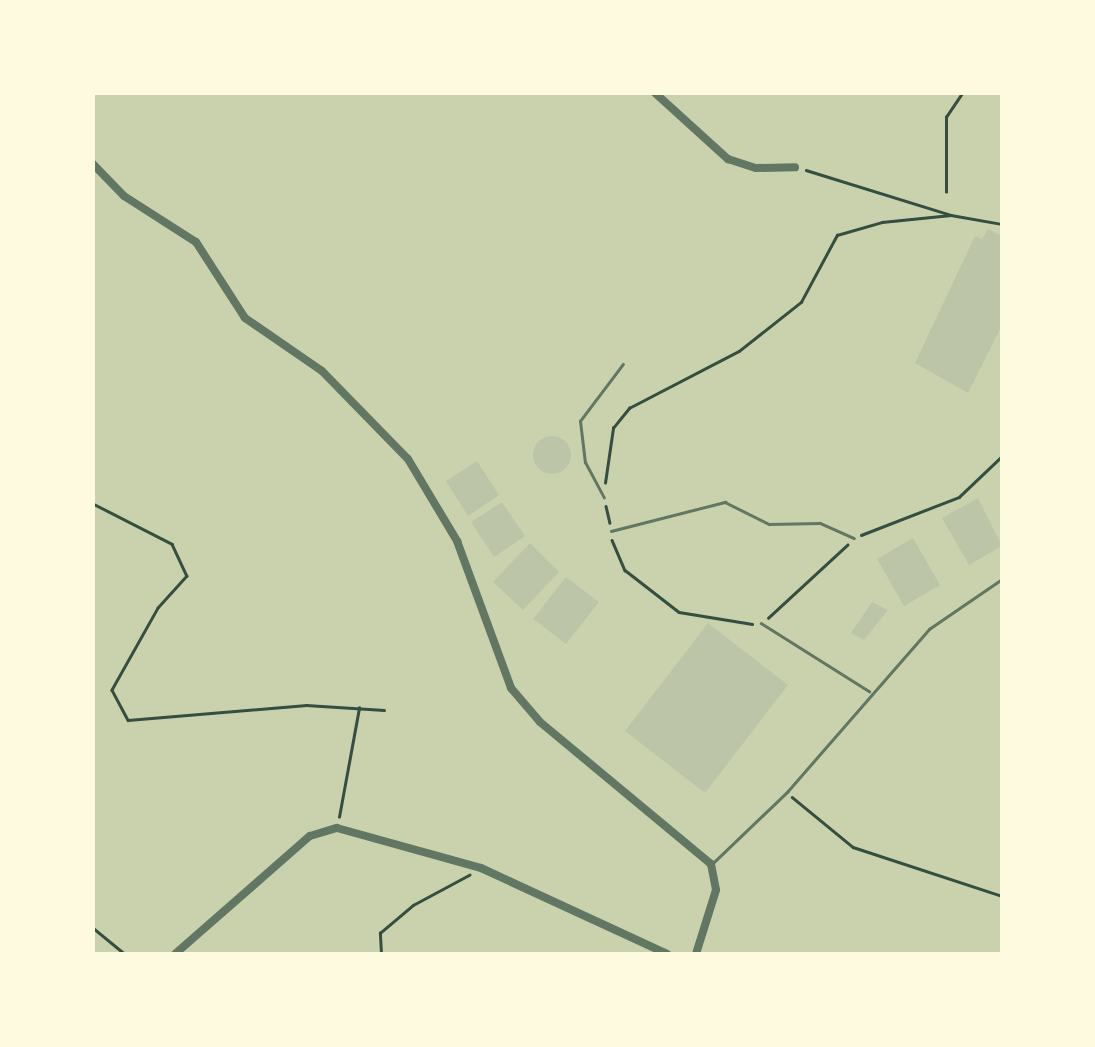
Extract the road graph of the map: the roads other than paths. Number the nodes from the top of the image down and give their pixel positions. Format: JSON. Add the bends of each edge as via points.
{"nodes":[{"id":1,"x":654,"y":92,"type":"edge"},
{"id":2,"x":92,"y":163,"type":"edge"},
{"id":3,"x":795,"y":167,"type":"road end"},
{"id":4,"x":623,"y":364,"type":"dead end"},
{"id":5,"x":604,"y":498,"type":"road end"},
{"id":6,"x":612,"y":531,"type":"road end"},
{"id":7,"x":854,"y":538,"type":"road end"},
{"id":8,"x":1002,"y":578,"type":"edge"},
{"id":9,"x":761,"y":623,"type":"road end"},
{"id":10,"x":870,"y":692,"type":"junction"},
{"id":11,"x":712,"y":864,"type":"junction"},
{"id":12,"x":176,"y":954,"type":"edge"},
{"id":13,"x":667,"y":954,"type":"edge"},
{"id":14,"x":696,"y":954,"type":"edge"}],
"edges":[{"from":1,"to":3,"type":"street","via":[[728,159],[756,168]]},
{"from":2,"to":11,"type":"street","via":[[124,196],[196,242],[245,318],[322,371],[408,459],[457,541],[511,688],[540,722]]},
{"from":4,"to":5,"type":"lane","via":[[580,420],[584,463]]},
{"from":6,"to":7,"type":"lane","via":[[725,502],[769,524],[820,523]]},
{"from":8,"to":10,"type":"lane","via":[[929,629]]},
{"from":9,"to":10,"type":"lane"},
{"from":10,"to":11,"type":"lane","via":[[787,792]]},
{"from":11,"to":14,"type":"street","via":[[716,890]]},
{"from":12,"to":13,"type":"street","via":[[310,836],[336,828],[481,868]]}]}
